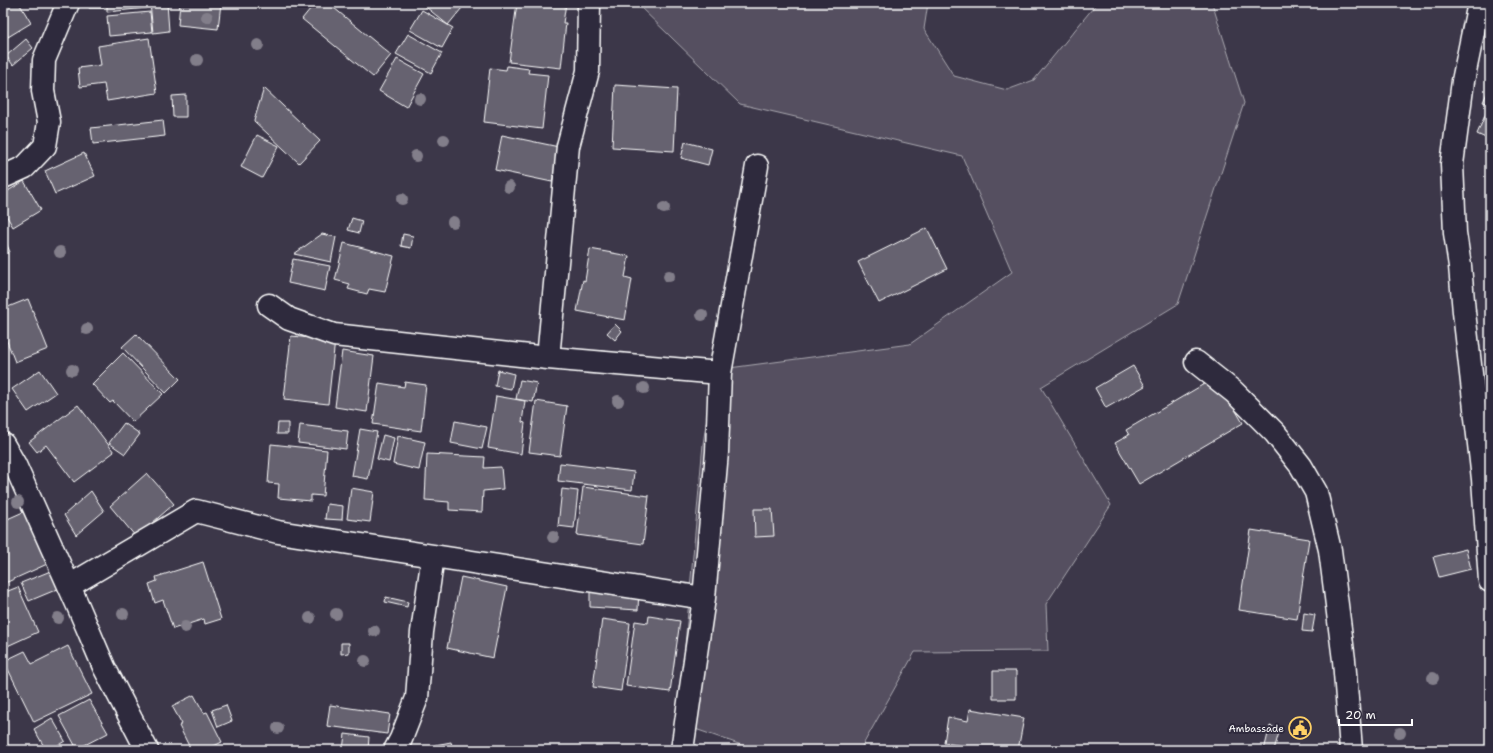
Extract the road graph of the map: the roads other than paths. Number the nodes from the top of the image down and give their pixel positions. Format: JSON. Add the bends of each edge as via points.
{"nodes":[{"id":1,"x":68,"y":3,"type":"edge"},
{"id":2,"x":589,"y":3,"type":"edge"},
{"id":3,"x":1479,"y":3,"type":"edge"},
{"id":4,"x":757,"y":166,"type":"dead end"},
{"id":5,"x":3,"y":177,"type":"edge"},
{"id":6,"x":268,"y":305,"type":"dead end"},
{"id":7,"x":548,"y":358,"type":"junction"},
{"id":8,"x":1196,"y":362,"type":"dead end"},
{"id":9,"x":720,"y":373,"type":"junction"},
{"id":10,"x":3,"y":444,"type":"edge"},
{"id":11,"x":1486,"y":479,"type":"edge"},
{"id":12,"x":433,"y":556,"type":"junction"},
{"id":13,"x":1490,"y":581,"type":"edge"},
{"id":14,"x":69,"y":586,"type":"junction"},
{"id":15,"x":704,"y":598,"type":"junction"},
{"id":16,"x":147,"y":750,"type":"edge"},
{"id":17,"x":395,"y":750,"type":"edge"},
{"id":18,"x":682,"y":750,"type":"edge"},
{"id":19,"x":1352,"y":750,"type":"edge"}],
"edges":[{"from":1,"to":5,"type":"street","via":[[44,60],[43,91],[49,122],[45,146],[25,166]]},
{"from":2,"to":7,"type":"street","via":[[588,71],[568,146]]},
{"from":3,"to":11,"type":"street","via":[[1463,81],[1452,164],[1455,234],[1464,319]]},
{"from":4,"to":9,"type":"street"},
{"from":6,"to":7,"type":"street","via":[[290,319],[334,335]]},
{"from":7,"to":9,"type":"street"},
{"from":8,"to":19,"type":"street","via":[[1234,392],[1275,433],[1301,466],[1316,492],[1330,550]]},
{"from":9,"to":15,"type":"street","via":[[717,452]]},
{"from":10,"to":14,"type":"street","via":[[15,465]]},
{"from":11,"to":13,"type":"street"},
{"from":12,"to":14,"type":"street","via":[[278,532],[196,511]]},
{"from":12,"to":15,"type":"street"},
{"from":12,"to":17,"type":"street","via":[[422,632],[417,698]]},
{"from":14,"to":16,"type":"street","via":[[104,667]]},
{"from":15,"to":18,"type":"street"}]}
